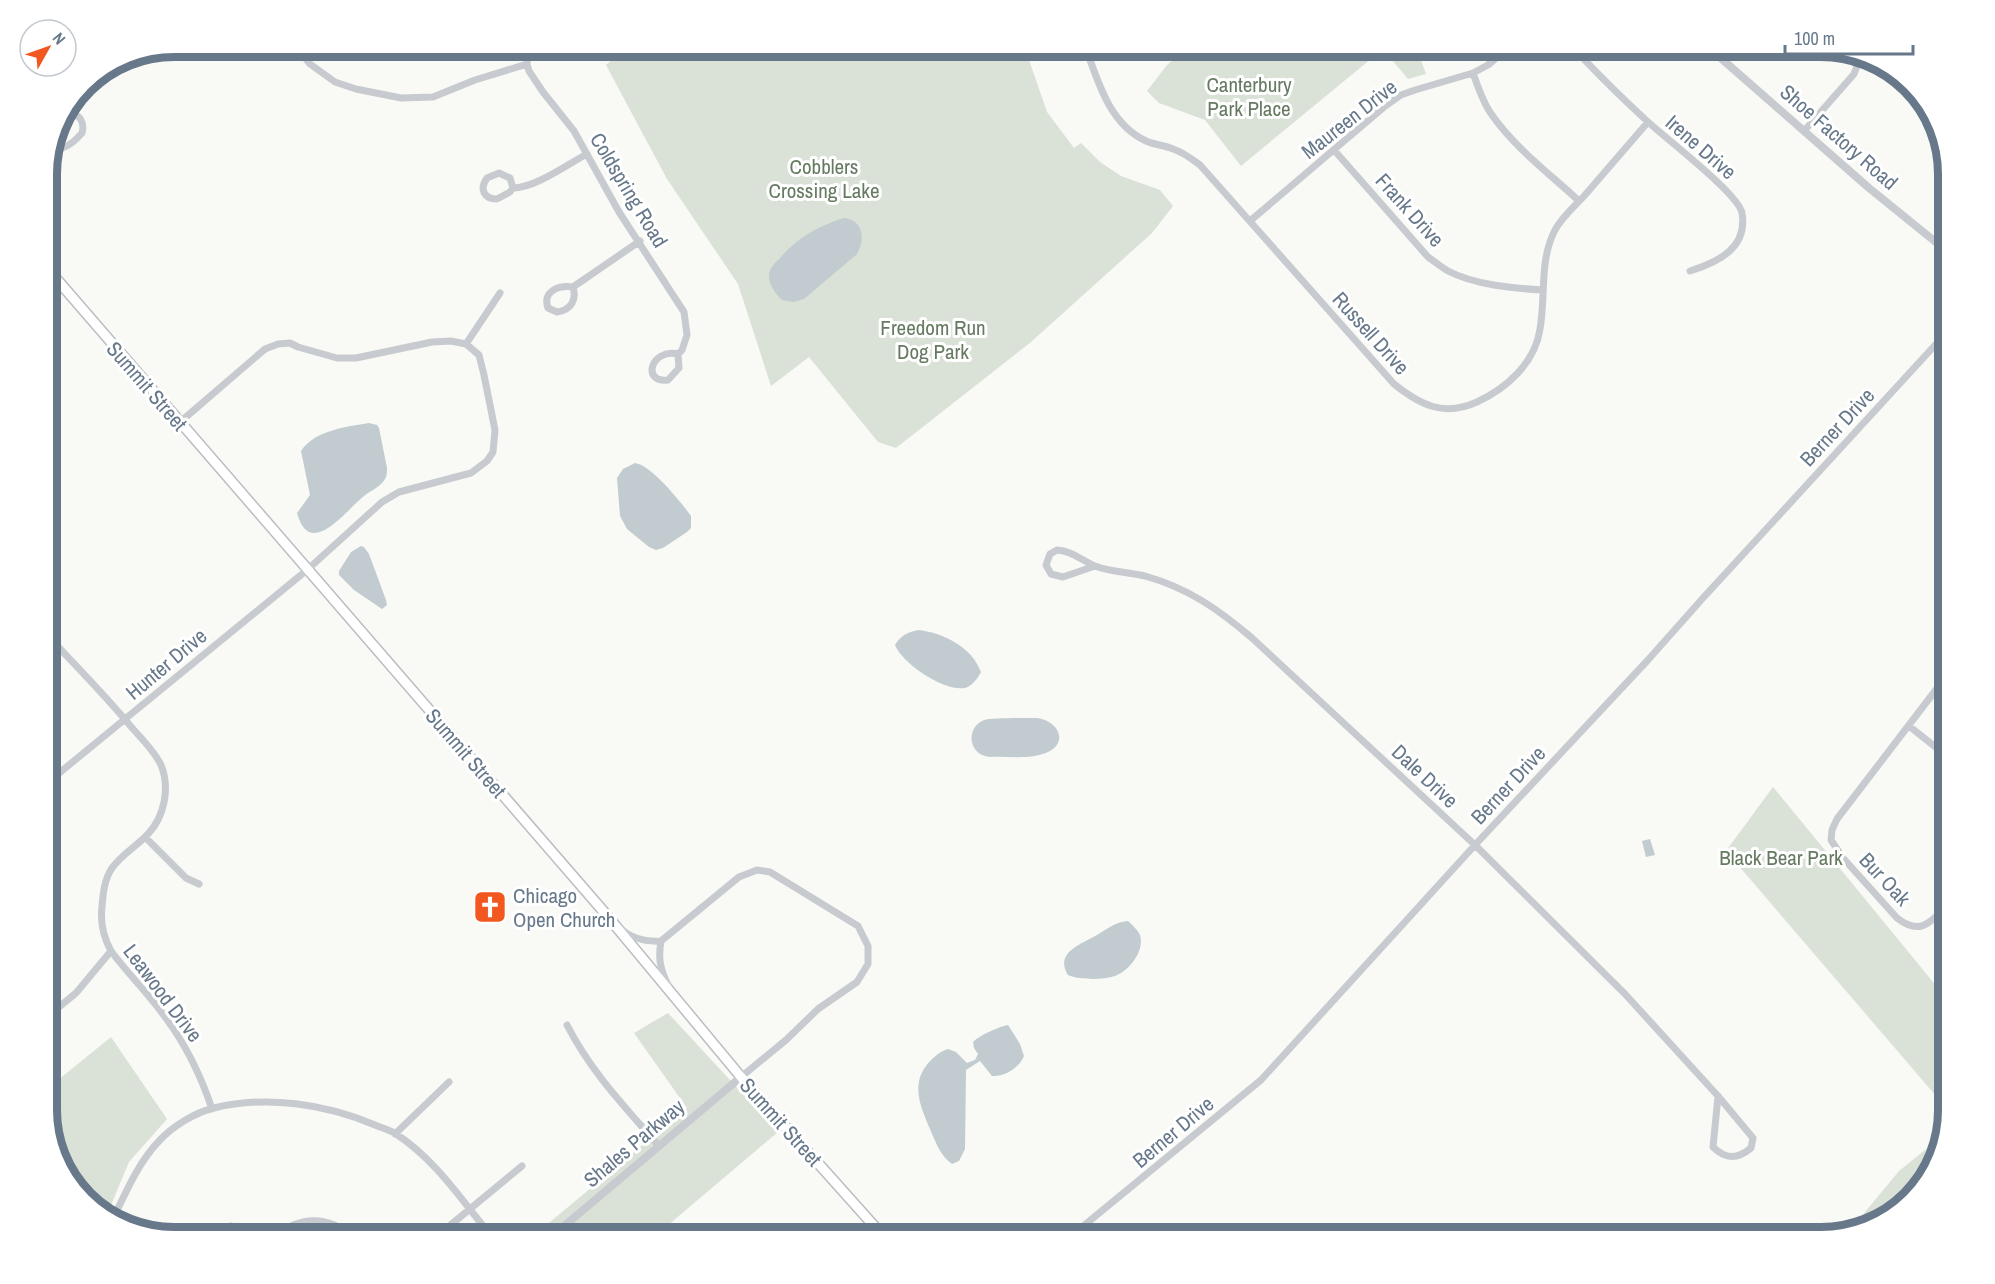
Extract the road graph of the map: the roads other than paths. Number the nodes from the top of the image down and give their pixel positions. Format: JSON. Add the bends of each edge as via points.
{"nodes":[{"id":1,"x":305,"y":57,"type":"edge"},
{"id":2,"x":527,"y":57,"type":"edge"},
{"id":3,"x":1089,"y":57,"type":"edge"},
{"id":4,"x":1497,"y":57,"type":"edge"},
{"id":5,"x":1581,"y":57,"type":"edge"},
{"id":6,"x":1720,"y":57,"type":"edge"},
{"id":7,"x":1858,"y":63,"type":"edge"},
{"id":8,"x":527,"y":64,"type":"junction"},
{"id":9,"x":1473,"y":73,"type":"junction"},
{"id":10,"x":74,"y":114,"type":"edge"},
{"id":11,"x":1648,"y":122,"type":"junction"},
{"id":12,"x":1804,"y":131,"type":"junction"},
{"id":13,"x":60,"y":149,"type":"edge"},
{"id":14,"x":1334,"y":150,"type":"junction"},
{"id":15,"x":587,"y":154,"type":"junction"},
{"id":16,"x":513,"y":188,"type":"junction"},
{"id":17,"x":1579,"y":201,"type":"junction"},
{"id":18,"x":1250,"y":221,"type":"junction"},
{"id":19,"x":639,"y":241,"type":"junction"},
{"id":20,"x":1938,"y":244,"type":"edge"},
{"id":21,"x":1690,"y":271,"type":"dead end"},
{"id":22,"x":57,"y":280,"type":"edge"},
{"id":23,"x":573,"y":287,"type":"junction"},
{"id":24,"x":1542,"y":290,"type":"junction"},
{"id":25,"x":500,"y":293,"type":"dead end"},
{"id":26,"x":1938,"y":342,"type":"edge"},
{"id":27,"x":466,"y":344,"type":"junction"},
{"id":28,"x":678,"y":354,"type":"junction"},
{"id":29,"x":179,"y":423,"type":"junction"},
{"id":30,"x":1095,"y":566,"type":"junction"},
{"id":31,"x":307,"y":570,"type":"junction"},
{"id":32,"x":57,"y":646,"type":"edge"},
{"id":33,"x":1938,"y":688,"type":"edge"},
{"id":34,"x":125,"y":719,"type":"junction"},
{"id":35,"x":1910,"y":726,"type":"junction"},
{"id":36,"x":1938,"y":749,"type":"edge"},
{"id":37,"x":57,"y":775,"type":"edge"},
{"id":38,"x":145,"y":837,"type":"junction"},
{"id":39,"x":1475,"y":845,"type":"junction"},
{"id":40,"x":199,"y":884,"type":"dead end"},
{"id":41,"x":604,"y":912,"type":"junction"},
{"id":42,"x":1938,"y":913,"type":"edge"},
{"id":43,"x":661,"y":941,"type":"junction"},
{"id":44,"x":111,"y":951,"type":"junction"},
{"id":45,"x":671,"y":993,"type":"junction"},
{"id":46,"x":57,"y":1009,"type":"edge"},
{"id":47,"x":567,"y":1025,"type":"dead end"},
{"id":48,"x":741,"y":1077,"type":"junction"},
{"id":49,"x":449,"y":1082,"type":"dead end"},
{"id":50,"x":1718,"y":1096,"type":"junction"},
{"id":51,"x":212,"y":1109,"type":"junction"},
{"id":52,"x":395,"y":1134,"type":"junction"},
{"id":53,"x":659,"y":1146,"type":"junction"},
{"id":54,"x":522,"y":1166,"type":"dead end"},
{"id":55,"x":469,"y":1210,"type":"junction"},
{"id":56,"x":117,"y":1212,"type":"edge"},
{"id":57,"x":287,"y":1227,"type":"edge"},
{"id":58,"x":339,"y":1227,"type":"edge"},
{"id":59,"x":449,"y":1227,"type":"edge"},
{"id":60,"x":483,"y":1227,"type":"edge"},
{"id":61,"x":564,"y":1227,"type":"edge"},
{"id":62,"x":874,"y":1227,"type":"edge"},
{"id":63,"x":1083,"y":1227,"type":"edge"}],
"edges":[{"from":1,"to":8,"type":"street","via":[[335,82],[401,98],[433,97]]},
{"from":2,"to":8,"type":"street","name":"Coldspring Road"},
{"from":3,"to":18,"type":"street","name":"Russell Drive","via":[[1101,90],[1120,120],[1145,140],[1180,152],[1200,165]]},
{"from":4,"to":9,"type":"street","name":"Maureen Drive"},
{"from":5,"to":11,"type":"street","name":"Irene Drive"},
{"from":6,"to":12,"type":"street","name":"Shoe Factory Road"},
{"from":7,"to":12,"type":"street","via":[[1854,74]]},
{"from":8,"to":15,"type":"street","name":"Coldspring Road"},
{"from":9,"to":14,"type":"street","name":"Maureen Drive","via":[[1401,95]]},
{"from":9,"to":17,"type":"street","via":[[1491,114],[1502,128]]},
{"from":10,"to":13,"type":"street","via":[[84,124],[82,133]]},
{"from":11,"to":17,"type":"street","name":"Russell Drive"},
{"from":11,"to":21,"type":"street","name":"Irene Drive","via":[[1731,195],[1742,210],[1743,229],[1735,247],[1713,264]]},
{"from":12,"to":20,"type":"street","name":"Shoe Factory Road"},
{"from":14,"to":18,"type":"street","name":"Maureen Drive"},
{"from":14,"to":24,"type":"street","name":"Frank Drive","via":[[1428,257],[1446,270],[1468,279]]},
{"from":15,"to":16,"type":"street","via":[[536,181]]},
{"from":15,"to":19,"type":"street","name":"Coldspring Road"},
{"from":16,"to":16,"type":"street","via":[[497,199],[487,196],[482,188],[487,178],[499,173],[510,178]]},
{"from":17,"to":24,"type":"street","name":"Russell Drive","via":[[1556,229],[1546,253]]},
{"from":18,"to":24,"type":"street","name":"Russell Drive","via":[[1394,384],[1427,406],[1454,409],[1471,404],[1515,376],[1537,341]]},
{"from":19,"to":23,"type":"street"},
{"from":19,"to":28,"type":"street","name":"Coldspring Road","via":[[684,312],[687,335]]},
{"from":22,"to":29,"type":"main road","name":"Summit Street"},
{"from":23,"to":23,"type":"street","via":[[552,291],[547,297],[548,308],[557,312],[567,309],[574,300]]},
{"from":25,"to":27,"type":"street"},
{"from":26,"to":39,"type":"street","name":"Berner Drive"},
{"from":27,"to":29,"type":"street","via":[[432,342],[356,358],[337,358],[290,343],[278,344],[264,349]]},
{"from":27,"to":31,"type":"street","name":"Hunter Drive","via":[[479,355],[495,429],[493,452],[487,461],[471,473],[399,492],[382,502]]},
{"from":28,"to":28,"type":"street","name":"Coldspring Road","via":[[680,364],[676,373],[668,380],[656,378],[652,367],[657,359],[665,354]]},
{"from":29,"to":31,"type":"main road","name":"Summit Street"},
{"from":30,"to":30,"type":"street","name":"Dale Drive","via":[[1063,578],[1051,574],[1046,565],[1050,554],[1057,550]]},
{"from":30,"to":39,"type":"street","name":"Dale Drive","via":[[1145,576],[1186,591],[1224,614]]},
{"from":31,"to":34,"type":"street","name":"Hunter Drive"},
{"from":31,"to":41,"type":"main road","name":"Summit Street"},
{"from":32,"to":34,"type":"street","name":"Leawood Drive"},
{"from":33,"to":35,"type":"street","name":"Bur Oak"},
{"from":34,"to":37,"type":"street","name":"Hunter Drive"},
{"from":34,"to":38,"type":"street","name":"Leawood Drive","via":[[151,750],[165,778],[164,805]]},
{"from":35,"to":36,"type":"street"},
{"from":35,"to":42,"type":"street","name":"Bur Oak","via":[[1838,819],[1831,840],[1905,924],[1923,926]]},
{"from":38,"to":40,"type":"street","via":[[186,878]]},
{"from":38,"to":44,"type":"street","name":"Leawood Drive","via":[[117,862],[105,882],[102,928]]},
{"from":39,"to":50,"type":"street","name":"Dale Drive","via":[[1625,994]]},
{"from":39,"to":63,"type":"street","name":"Berner Drive","via":[[1261,1080]]},
{"from":41,"to":43,"type":"street","via":[[634,938]]},
{"from":41,"to":45,"type":"main road","name":"Summit Street"},
{"from":43,"to":45,"type":"street","via":[[658,956]]},
{"from":43,"to":48,"type":"street","via":[[739,877],[757,870],[770,872],[858,926],[868,946],[868,964],[857,982],[818,1009]]},
{"from":44,"to":46,"type":"street","via":[[76,993]]},
{"from":44,"to":51,"type":"street","name":"Leawood Drive","via":[[176,1033]]},
{"from":45,"to":48,"type":"main road","name":"Summit Street"},
{"from":47,"to":53,"type":"street","via":[[592,1068]]},
{"from":48,"to":53,"type":"street","name":"Shales Parkway"},
{"from":48,"to":62,"type":"main road","name":"Summit Street"},
{"from":49,"to":52,"type":"street"},
{"from":50,"to":50,"type":"street","name":"Dale Drive","via":[[1753,1138],[1751,1148],[1742,1155],[1720,1154],[1713,1147]]},
{"from":51,"to":52,"type":"street","via":[[263,1103],[318,1107]]},
{"from":51,"to":56,"type":"street","via":[[174,1128],[148,1153]]},
{"from":52,"to":55,"type":"street","via":[[419,1152]]},
{"from":53,"to":61,"type":"street","name":"Shales Parkway"},
{"from":54,"to":55,"type":"street"},
{"from":55,"to":59,"type":"street"},
{"from":55,"to":60,"type":"street"},
{"from":57,"to":58,"type":"street","via":[[311,1221]]}]}
